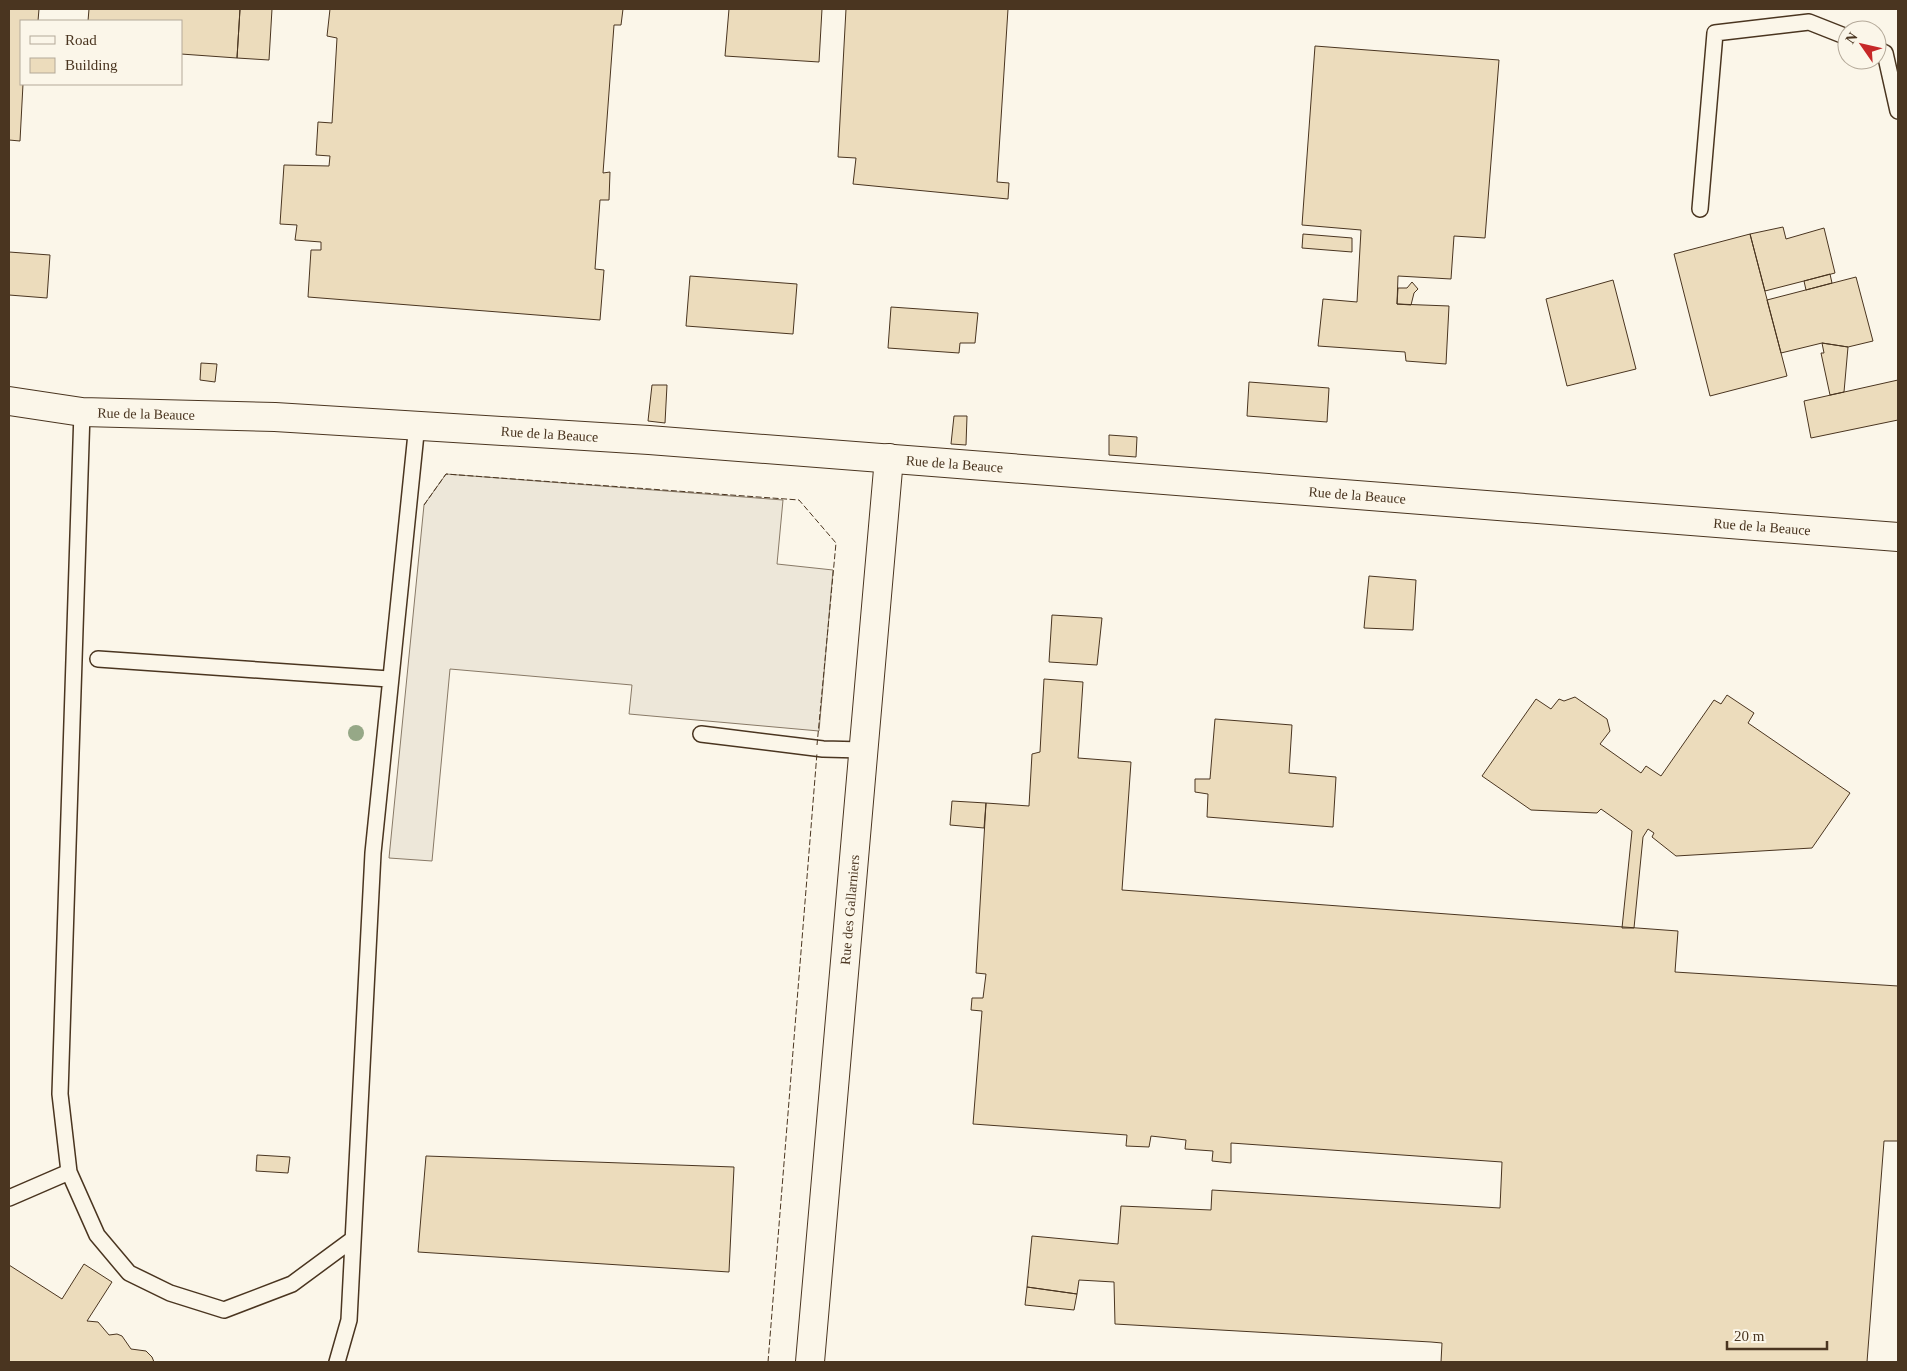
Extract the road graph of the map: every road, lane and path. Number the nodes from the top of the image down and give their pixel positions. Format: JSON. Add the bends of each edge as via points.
{"nodes":[{"id":1,"x":1837,"y":33,"type":"edge"},
{"id":2,"x":1887,"y":62,"type":"edge"},
{"id":3,"x":1898,"y":111,"type":"edge"},
{"id":4,"x":1700,"y":209,"type":"dead end"},
{"id":5,"x":9,"y":401,"type":"edge"},
{"id":6,"x":82,"y":412,"type":"junction"},
{"id":7,"x":417,"y":424,"type":"junction"},
{"id":8,"x":889,"y":458,"type":"junction"},
{"id":9,"x":1898,"y":537,"type":"edge"},
{"id":10,"x":98,"y":659,"type":"dead end"},
{"id":11,"x":389,"y":679,"type":"junction"},
{"id":12,"x":701,"y":734,"type":"dead end"},
{"id":13,"x":863,"y":750,"type":"junction"},
{"id":14,"x":69,"y":1172,"type":"junction"},
{"id":15,"x":9,"y":1198,"type":"edge"},
{"id":16,"x":353,"y":1239,"type":"junction"},
{"id":17,"x":337,"y":1362,"type":"edge"},
{"id":18,"x":810,"y":1362,"type":"edge"}],
"edges":[{"from":1,"to":4,"type":"lane","via":[[1809,22],[1715,33]]},
{"from":2,"to":3,"type":"lane"},
{"from":5,"to":6,"type":"street","name":"Rue de la Beauce"},
{"from":6,"to":7,"type":"street","name":"Rue de la Beauce"},
{"from":6,"to":14,"type":"lane","via":[[60,1094]]},
{"from":7,"to":8,"type":"street","name":"Rue de la Beauce"},
{"from":7,"to":11,"type":"lane"},
{"from":8,"to":9,"type":"street","name":"Rue de la Beauce"},
{"from":8,"to":13,"type":"street","name":"Rue des Gallarniers"},
{"from":10,"to":11,"type":"lane"},
{"from":11,"to":16,"type":"lane","via":[[373,853]]},
{"from":12,"to":13,"type":"lane","via":[[823,749]]},
{"from":13,"to":18,"type":"street","name":"Rue des Gallarniers"},
{"from":14,"to":15,"type":"lane"},
{"from":14,"to":16,"type":"lane","via":[[97,1235],[129,1273],[170,1294],[224,1310],[292,1284]]},
{"from":16,"to":17,"type":"lane","via":[[349,1320]]}]}
